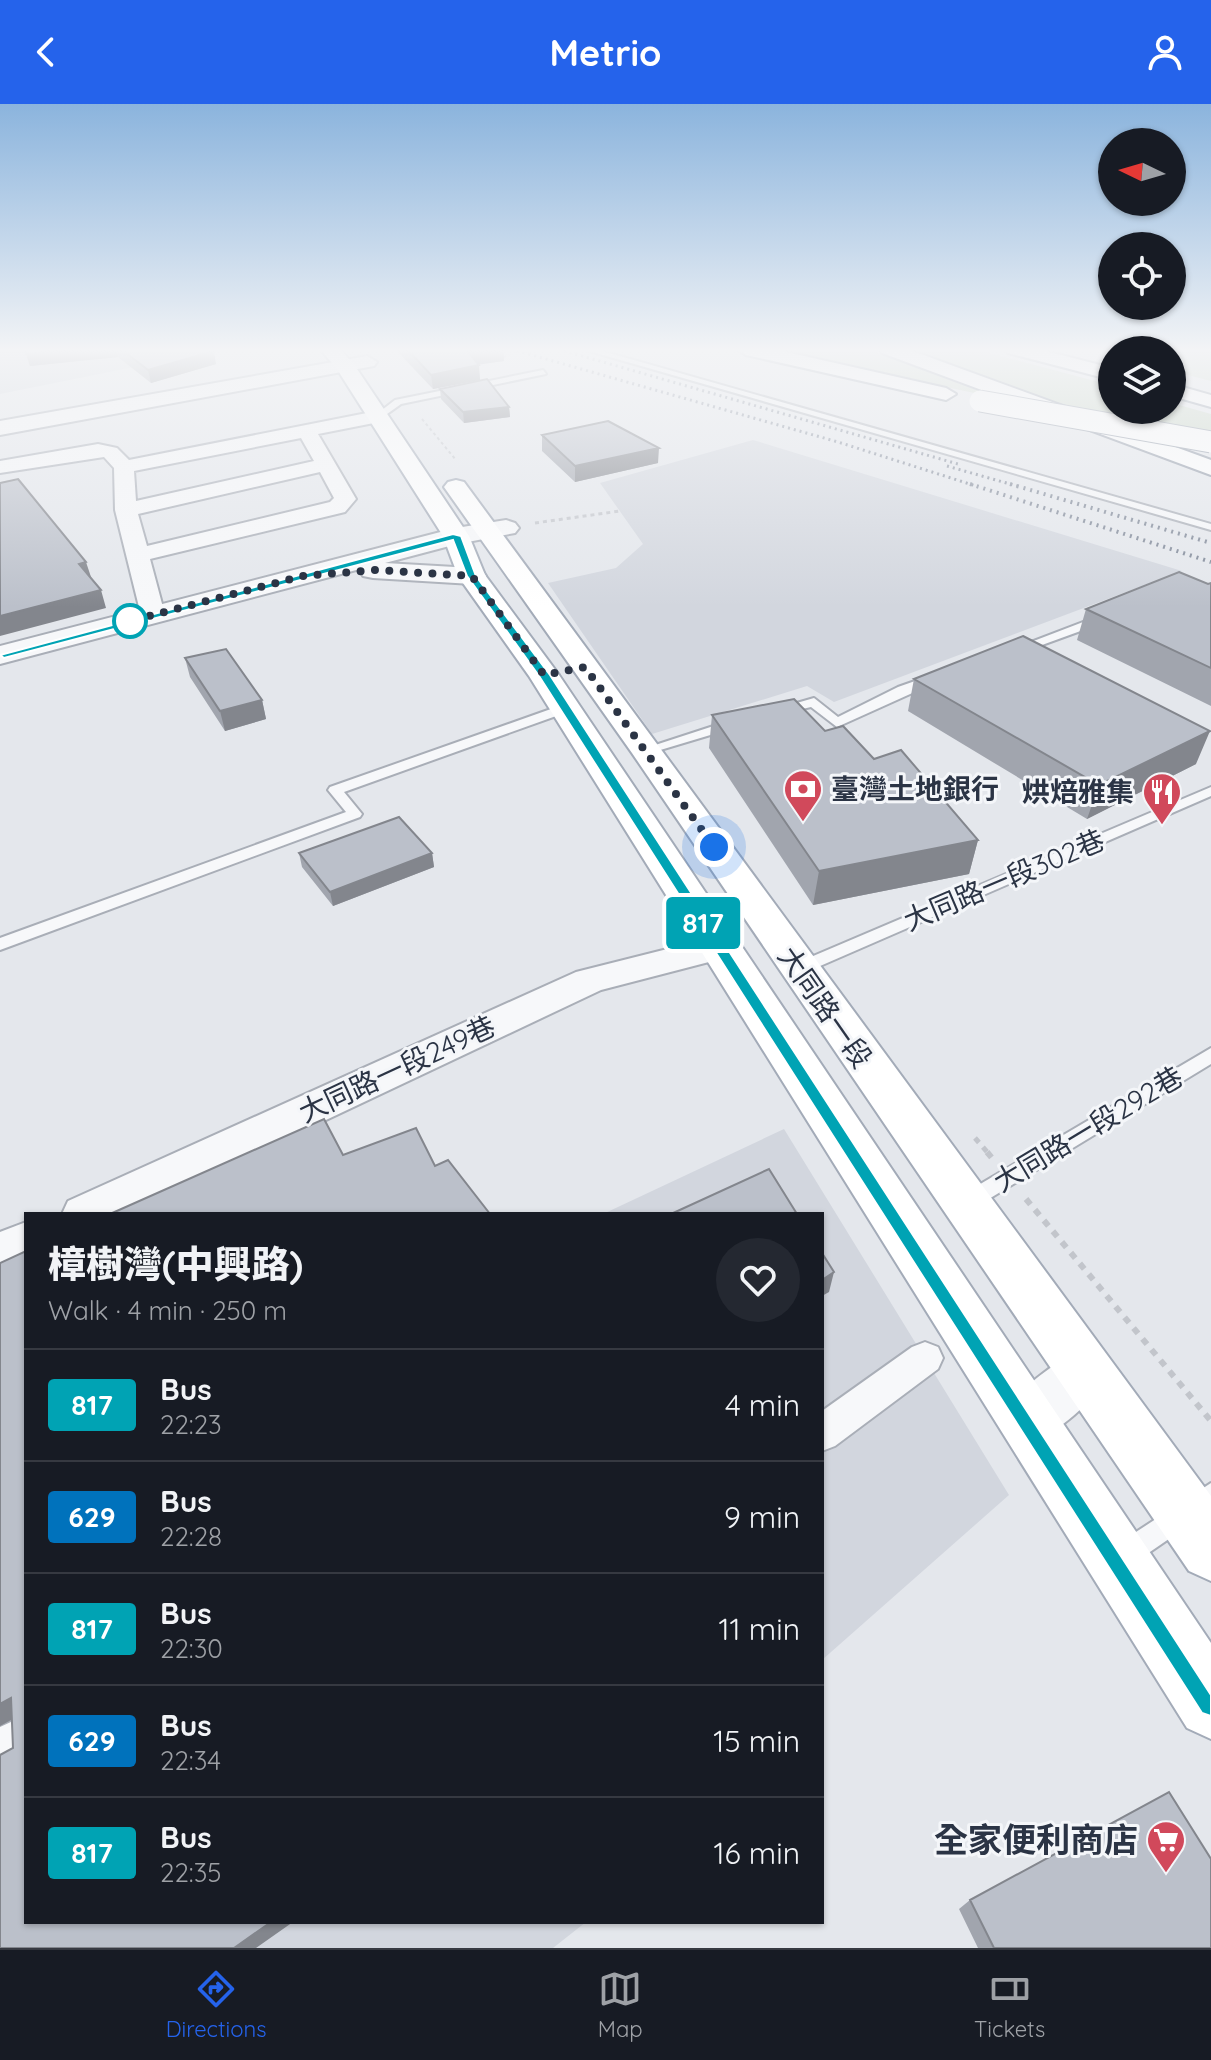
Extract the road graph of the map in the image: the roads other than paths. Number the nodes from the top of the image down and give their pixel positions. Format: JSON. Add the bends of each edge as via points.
{"nodes":[{"id":1,"x":286,"y":435,"type":"edge"},
{"id":2,"x":309,"y":435,"type":"edge"},
{"id":3,"x":389,"y":435,"type":"edge"},
{"id":4,"x":887,"y":435,"type":"edge"},
{"id":5,"x":1122,"y":435,"type":"edge"},
{"id":6,"x":1172,"y":435,"type":"edge"},
{"id":7,"x":1211,"y":442,"type":"edge"},
{"id":8,"x":440,"y":464,"type":"dead end"},
{"id":9,"x":324,"y":465,"type":"junction"},
{"id":10,"x":0,"y":467,"type":"edge"},
{"id":11,"x":124,"y":467,"type":"junction"},
{"id":12,"x":1211,"y":468,"type":"edge"},
{"id":13,"x":423,"y":487,"type":"junction"},
{"id":14,"x":126,"y":510,"type":"junction"},
{"id":15,"x":1211,"y":527,"type":"edge"},
{"id":16,"x":480,"y":542,"type":"junction"},
{"id":17,"x":137,"y":555,"type":"junction"},
{"id":18,"x":303,"y":576,"type":"junction"},
{"id":19,"x":1123,"y":610,"type":"edge"},
{"id":20,"x":153,"y":615,"type":"junction"},
{"id":21,"x":0,"y":655,"type":"edge"},
{"id":22,"x":998,"y":656,"type":"edge"},
{"id":23,"x":944,"y":675,"type":"edge"},
{"id":24,"x":565,"y":683,"type":"junction"},
{"id":25,"x":767,"y":714,"type":"edge"},
{"id":26,"x":741,"y":722,"type":"edge"},
{"id":27,"x":647,"y":750,"type":"junction"},
{"id":28,"x":1211,"y":791,"type":"edge"},
{"id":29,"x":0,"y":944,"type":"edge"},
{"id":30,"x":719,"y":948,"type":"junction"},
{"id":31,"x":798,"y":969,"type":"junction"},
{"id":32,"x":1211,"y":1055,"type":"edge"},
{"id":33,"x":964,"y":1204,"type":"junction"},
{"id":34,"x":88,"y":1212,"type":"edge"},
{"id":35,"x":24,"y":1242,"type":"edge"},
{"id":36,"x":0,"y":1253,"type":"edge"},
{"id":37,"x":925,"y":1358,"type":"dead end"},
{"id":38,"x":1084,"y":1372,"type":"junction"},
{"id":39,"x":1027,"y":1421,"type":"junction"},
{"id":40,"x":824,"y":1432,"type":"edge"},
{"id":41,"x":1203,"y":1519,"type":"edge"},
{"id":42,"x":1116,"y":1559,"type":"junction"},
{"id":43,"x":1211,"y":1704,"type":"edge"},
{"id":44,"x":24,"y":1738,"type":"edge"},
{"id":45,"x":0,"y":1751,"type":"edge"}],
"edges":[{"from":1,"to":11,"type":"street"},
{"from":2,"to":9,"type":"street"},
{"from":3,"to":13,"type":"main road","name":"大同路一段"},
{"from":4,"to":15,"type":"lane"},
{"from":5,"to":12,"type":"main road"},
{"from":6,"to":7,"type":"main road","bridge":true},
{"from":8,"to":16,"type":"main road","name":"大同路一段"},
{"from":9,"to":14,"type":"street"},
{"from":9,"to":17,"type":"street","via":[[345,499],[337,507]]},
{"from":10,"to":11,"type":"street","via":[[98,450],[110,452]]},
{"from":11,"to":14,"type":"street"},
{"from":13,"to":16,"type":"main road","name":"大同路一段"},
{"from":13,"to":18,"type":"street","via":[[426,508],[411,527],[382,546]]},
{"from":14,"to":17,"type":"street"},
{"from":16,"to":18,"type":"street"},
{"from":16,"to":18,"type":"street","via":[[376,570]]},
{"from":16,"to":24,"type":"main road","name":"大同路一段"},
{"from":17,"to":20,"type":"street"},
{"from":18,"to":20,"type":"street"},
{"from":19,"to":22,"type":"lane"},
{"from":20,"to":21,"type":"street"},
{"from":23,"to":25,"type":"lane","via":[[837,723],[814,702]]},
{"from":24,"to":27,"type":"main road","name":"大同路一段"},
{"from":24,"to":29,"type":"lane","via":[[335,790],[355,814]]},
{"from":24,"to":30,"type":"main road","name":"大同路一段"},
{"from":26,"to":27,"type":"lane"},
{"from":27,"to":31,"type":"main road","name":"大同路一段"},
{"from":28,"to":31,"type":"lane","name":"大同路一段302巷"},
{"from":30,"to":34,"type":"street","name":"大同路一段249巷","via":[[589,981]]},
{"from":30,"to":39,"type":"main road","name":"大同路一段"},
{"from":31,"to":33,"type":"main road","name":"大同路一段"},
{"from":32,"to":33,"type":"lane","name":"大同路一段292巷"},
{"from":33,"to":38,"type":"main road","name":"大同路一段"},
{"from":35,"to":36,"type":"street"},
{"from":37,"to":40,"type":"street"},
{"from":38,"to":39,"type":"street"},
{"from":38,"to":41,"type":"main road","name":"大同路一段"},
{"from":39,"to":42,"type":"main road","name":"大同路一段"},
{"from":41,"to":42,"type":"lane"},
{"from":42,"to":43,"type":"main road","name":"大同路一段"},
{"from":44,"to":45,"type":"street"}]}
